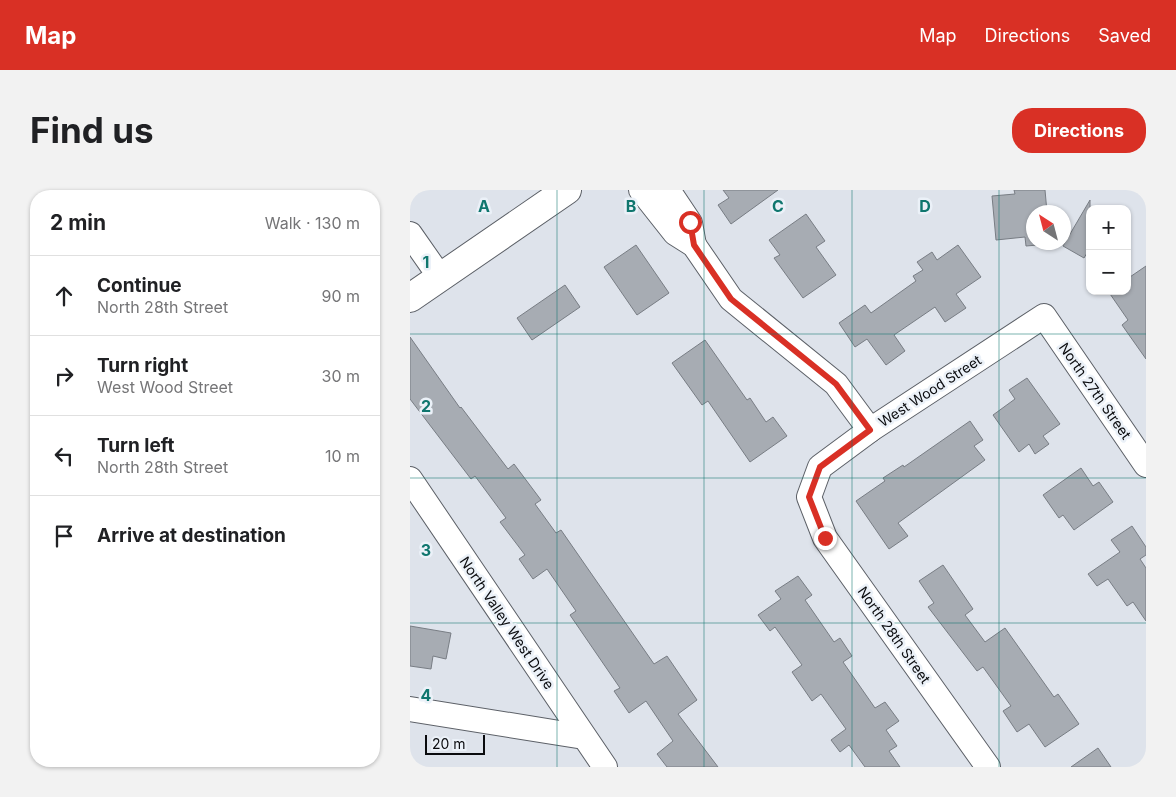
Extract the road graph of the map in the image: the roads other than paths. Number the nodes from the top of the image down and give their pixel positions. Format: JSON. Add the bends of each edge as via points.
{"nodes":[{"id":1,"x":567,"y":190,"type":"edge"},
{"id":2,"x":641,"y":190,"type":"edge"},
{"id":3,"x":668,"y":190,"type":"edge"},
{"id":4,"x":410,"y":234,"type":"edge"},
{"id":5,"x":694,"y":245,"type":"junction"},
{"id":6,"x":440,"y":277,"type":"junction"},
{"id":7,"x":410,"y":298,"type":"edge"},
{"id":8,"x":1044,"y":316,"type":"joint"},
{"id":9,"x":870,"y":430,"type":"junction"},
{"id":10,"x":1146,"y":465,"type":"edge"},
{"id":11,"x":410,"y":479,"type":"edge"},
{"id":12,"x":809,"y":497,"type":"joint"},
{"id":13,"x":410,"y":709,"type":"edge"},
{"id":14,"x":584,"y":737,"type":"junction"},
{"id":15,"x":604,"y":767,"type":"edge"},
{"id":16,"x":988,"y":767,"type":"edge"}],
"edges":[{"from":1,"to":6,"type":"main road"},
{"from":2,"to":5,"type":"street","via":[[675,234]]},
{"from":3,"to":5,"type":"street","via":[[690,222]]},
{"from":4,"to":6,"type":"street"},
{"from":5,"to":9,"type":"street","via":[[731,299],[836,384]]},
{"from":6,"to":7,"type":"main road"},
{"from":8,"to":9,"type":"street","name":"West Wood Street"},
{"from":8,"to":10,"type":"street","name":"North 27th Street"},
{"from":9,"to":12,"type":"street","name":"West Wood Street","via":[[820,467]]},
{"from":11,"to":14,"type":"street","name":"North Valley West Drive"},
{"from":12,"to":16,"type":"street","name":"North 28th Street","via":[[825,538]]},
{"from":13,"to":14,"type":"street"},
{"from":14,"to":15,"type":"street","name":"North Valley West Drive"}]}
